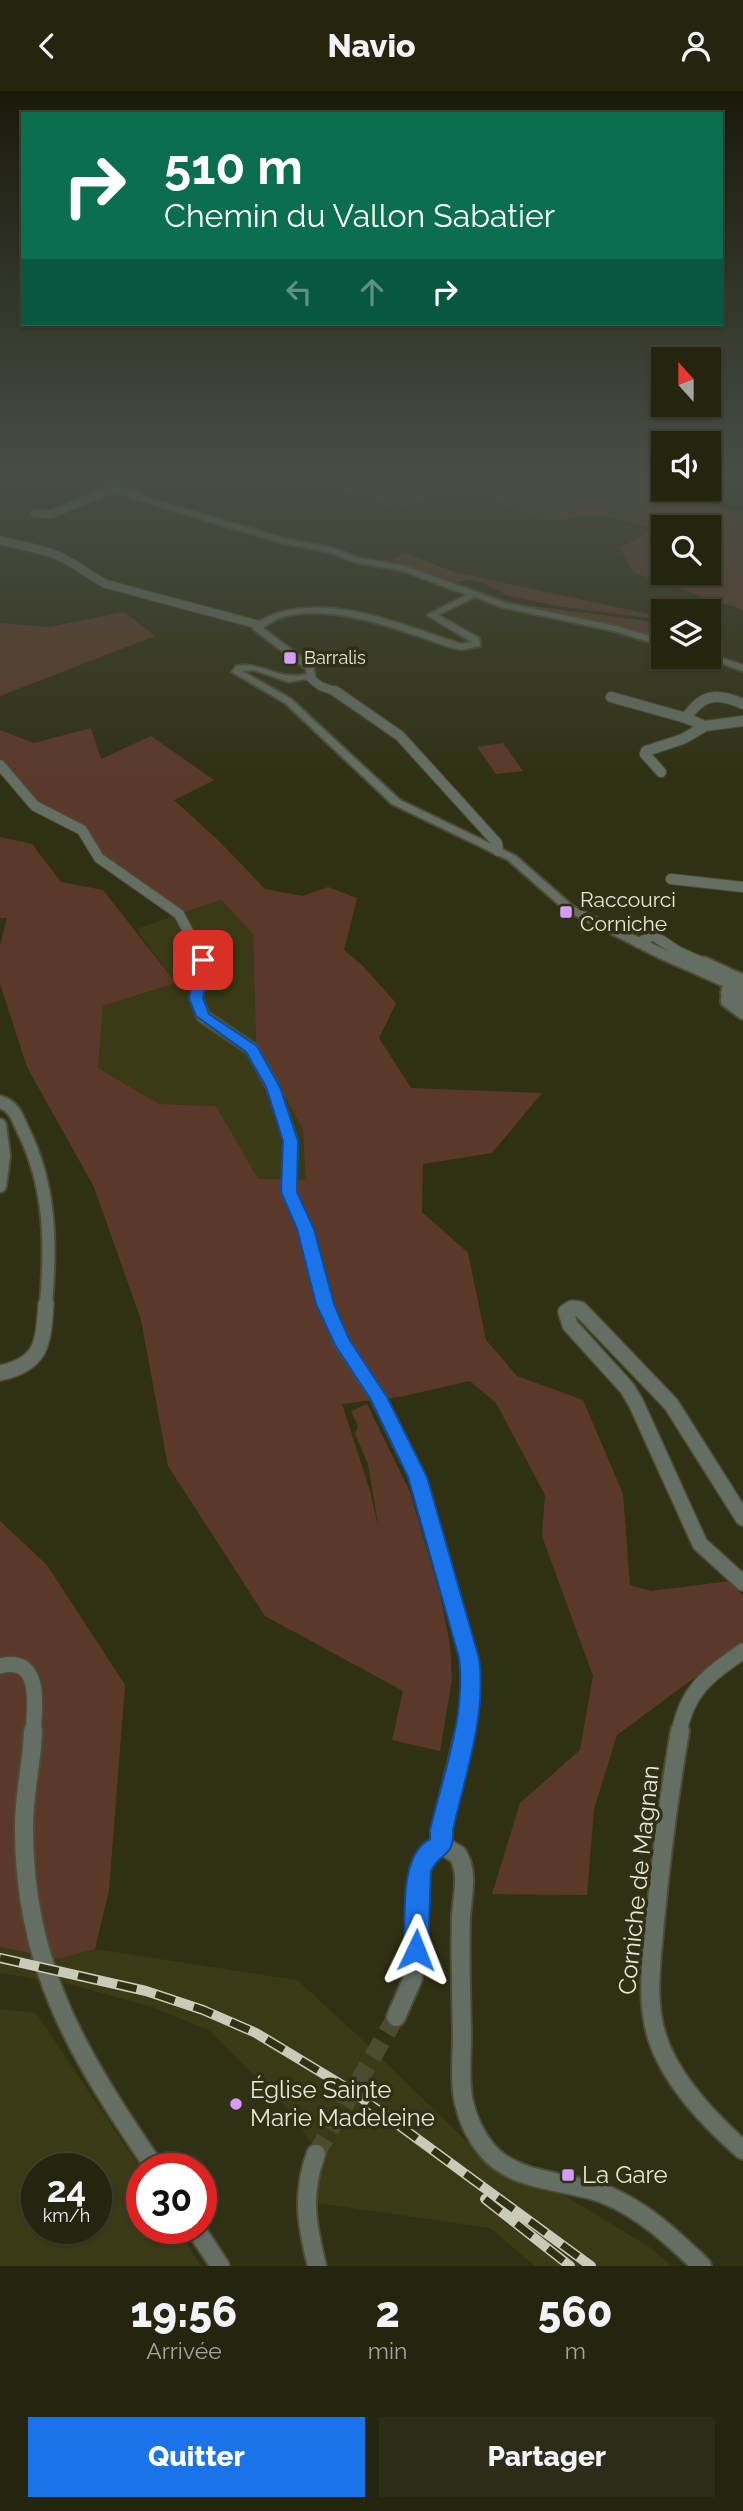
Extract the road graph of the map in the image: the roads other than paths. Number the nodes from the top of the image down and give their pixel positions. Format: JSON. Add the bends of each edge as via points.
{"nodes":[{"id":1,"x":90,"y":576,"type":"edge"},
{"id":2,"x":422,"y":576,"type":"edge"},
{"id":3,"x":473,"y":595,"type":"junction"},
{"id":4,"x":259,"y":625,"type":"junction"},
{"id":5,"x":651,"y":639,"type":"edge"},
{"id":6,"x":721,"y":661,"type":"edge"},
{"id":7,"x":743,"y":668,"type":"edge"},
{"id":8,"x":309,"y":677,"type":"junction"},
{"id":9,"x":611,"y":697,"type":"dead end"},
{"id":10,"x":743,"y":704,"type":"edge"},
{"id":11,"x":686,"y":718,"type":"junction"},
{"id":12,"x":743,"y":720,"type":"edge"},
{"id":13,"x":705,"y":726,"type":"junction"},
{"id":14,"x":0,"y":765,"type":"edge"},
{"id":15,"x":661,"y":772,"type":"dead end"},
{"id":16,"x":498,"y":851,"type":"junction"},
{"id":17,"x":671,"y":879,"type":"dead end"},
{"id":18,"x":743,"y":887,"type":"edge"},
{"id":19,"x":639,"y":943,"type":"joint"},
{"id":20,"x":736,"y":988,"type":"edge"},
{"id":21,"x":743,"y":1001,"type":"edge"},
{"id":22,"x":743,"y":1013,"type":"edge"},
{"id":23,"x":0,"y":1102,"type":"edge"},
{"id":24,"x":0,"y":1125,"type":"edge"},
{"id":25,"x":0,"y":1187,"type":"edge"},
{"id":26,"x":0,"y":1373,"type":"edge"},
{"id":27,"x":743,"y":1518,"type":"edge"},
{"id":28,"x":743,"y":1583,"type":"edge"},
{"id":29,"x":743,"y":1651,"type":"edge"},
{"id":30,"x":0,"y":1666,"type":"edge"},
{"id":31,"x":442,"y":1845,"type":"junction"},
{"id":32,"x":396,"y":2017,"type":"tunnel mouth"},
{"id":33,"x":743,"y":2150,"type":"edge"},
{"id":34,"x":145,"y":2153,"type":"edge"},
{"id":35,"x":316,"y":2154,"type":"tunnel mouth"},
{"id":36,"x":206,"y":2244,"type":"edge"},
{"id":37,"x":220,"y":2266,"type":"edge"},
{"id":38,"x":317,"y":2266,"type":"edge"},
{"id":39,"x":702,"y":2266,"type":"edge"}],
"edges":[{"from":1,"to":4,"type":"street","via":[[106,584]]},
{"from":2,"to":3,"type":"street"},
{"from":3,"to":4,"type":"street","via":[[431,615],[478,642],[470,647],[332,610],[300,611]]},
{"from":3,"to":5,"type":"street"},
{"from":4,"to":8,"type":"street","via":[[261,632],[312,670]]},
{"from":6,"to":7,"type":"street"},
{"from":8,"to":16,"type":"street","via":[[400,736],[497,843]]},
{"from":8,"to":16,"type":"street","via":[[284,680],[254,667],[236,670],[288,701],[397,803]]},
{"from":9,"to":11,"type":"street"},
{"from":10,"to":11,"type":"street","via":[[713,694],[696,703]]},
{"from":11,"to":13,"type":"street"},
{"from":12,"to":13,"type":"street"},
{"from":13,"to":15,"type":"street","via":[[683,740],[646,751]]},
{"from":14,"to":31,"type":"street","via":[[35,806],[82,830],[99,858],[179,914],[203,960],[196,998],[203,1016],[251,1049],[273,1087],[291,1141],[289,1192],[305,1229],[325,1304],[417,1477],[469,1658],[470,1707],[441,1830]]},
{"from":16,"to":19,"type":"street","via":[[570,909]]},
{"from":17,"to":18,"type":"street"},
{"from":19,"to":20,"type":"street","via":[[653,935]]},
{"from":20,"to":21,"type":"street"},
{"from":20,"to":22,"type":"street","via":[[727,1001]]},
{"from":23,"to":26,"type":"street","via":[[13,1109],[40,1169],[46,1200],[47,1262],[40,1349],[23,1366]]},
{"from":24,"to":25,"type":"street","via":[[4,1156]]},
{"from":27,"to":28,"type":"street","via":[[671,1404],[580,1309],[566,1312],[570,1325],[636,1403],[700,1544]]},
{"from":29,"to":33,"type":"street","name":"Corniche de Magnan","via":[[706,1677],[682,1718],[665,1815],[649,1993],[657,2037],[673,2071]]},
{"from":30,"to":34,"type":"street","via":[[24,1665],[33,1693],[24,1845],[25,1889],[35,1946],[53,1998],[80,2053]]},
{"from":31,"to":32,"type":"street","via":[[428,1853],[419,1870],[413,1978]]},
{"from":31,"to":39,"type":"street","via":[[456,1852],[464,1867],[463,2089],[478,2138],[495,2158],[525,2175],[591,2190],[620,2203]]},
{"from":35,"to":38,"type":"street","via":[[303,2201]]},
{"from":36,"to":37,"type":"street"}]}
